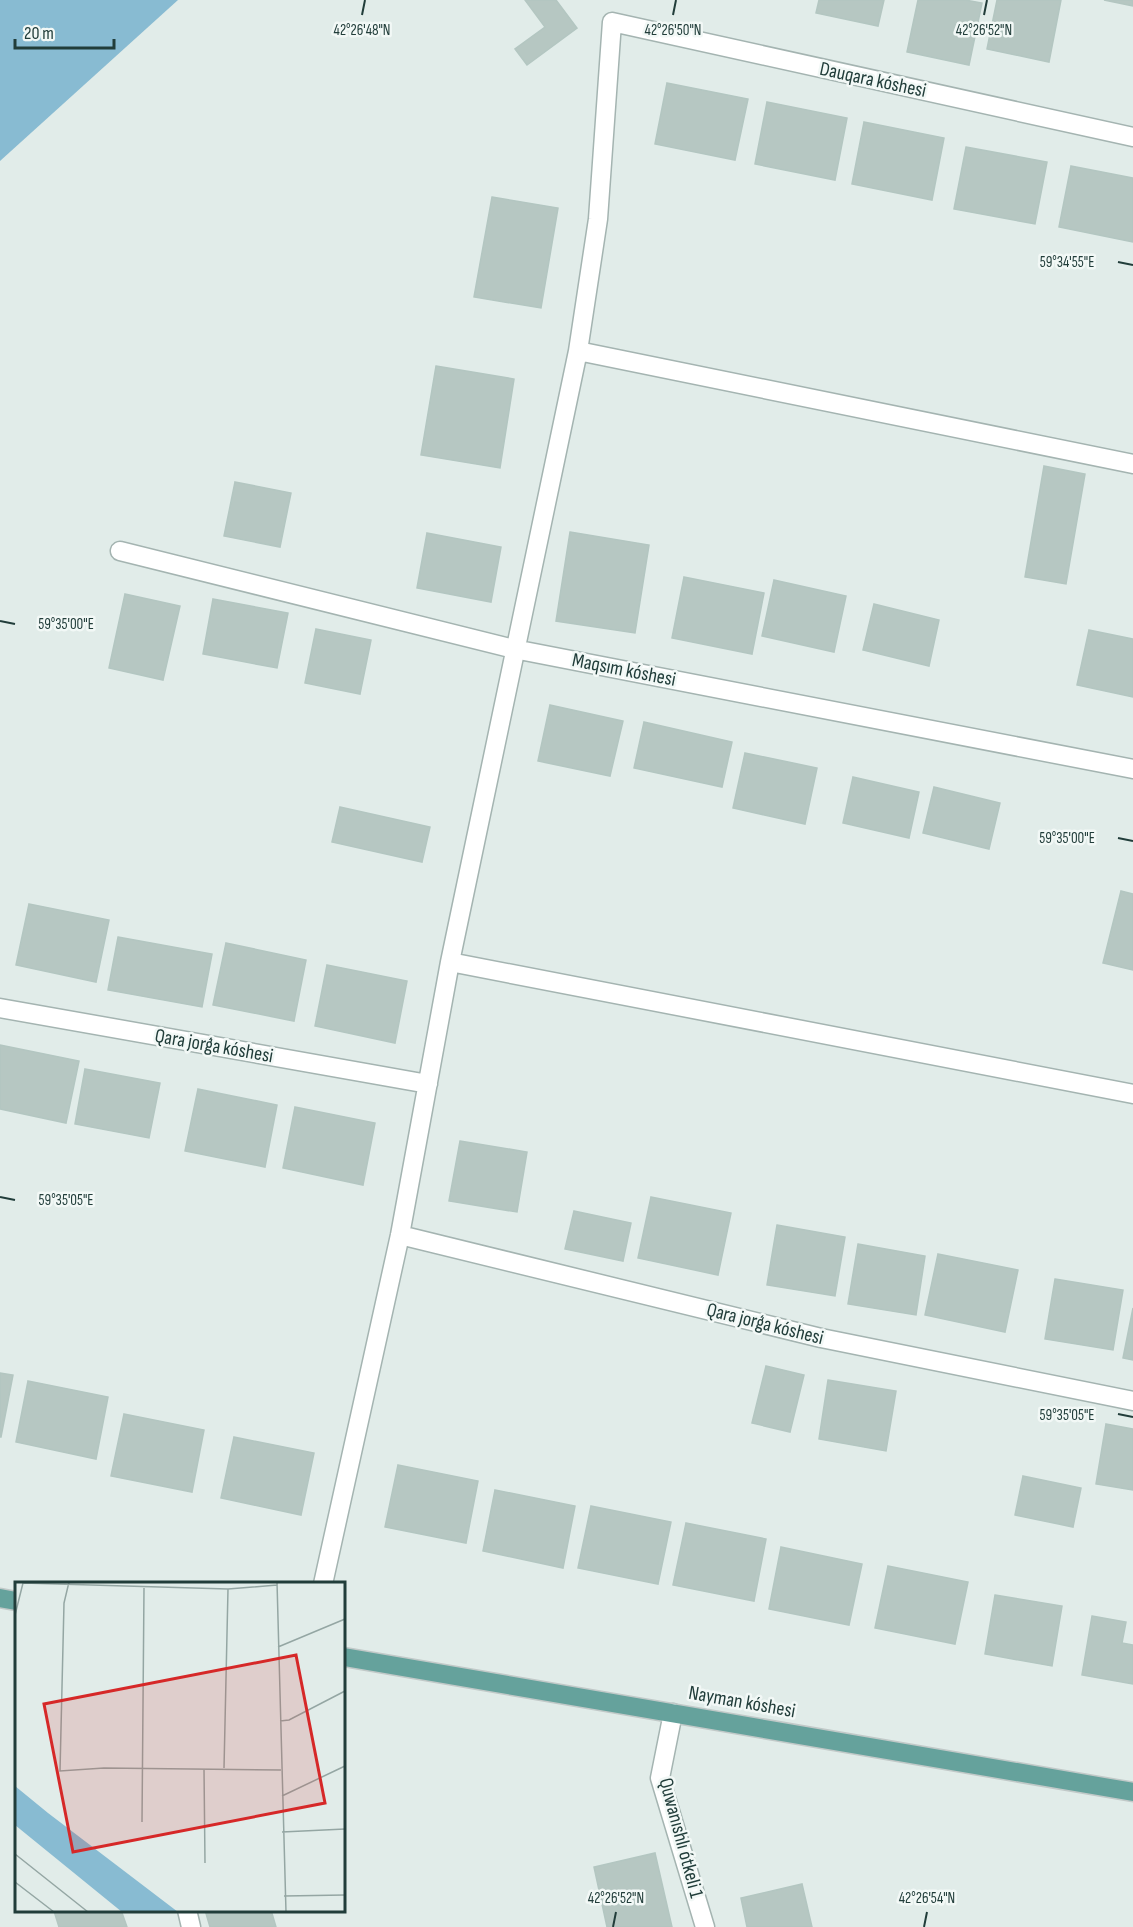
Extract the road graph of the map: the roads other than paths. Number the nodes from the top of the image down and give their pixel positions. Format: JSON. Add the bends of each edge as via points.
{"nodes":[{"id":1,"x":1133,"y":137,"type":"edge"},
{"id":2,"x":578,"y":351,"type":"junction"},
{"id":3,"x":1133,"y":464,"type":"edge"},
{"id":4,"x":120,"y":551,"type":"dead end"},
{"id":5,"x":514,"y":649,"type":"junction"},
{"id":6,"x":1133,"y":769,"type":"edge"},
{"id":7,"x":450,"y":962,"type":"junction"},
{"id":8,"x":0,"y":1008,"type":"edge"},
{"id":9,"x":428,"y":1084,"type":"junction"},
{"id":10,"x":1133,"y":1094,"type":"edge"},
{"id":11,"x":400,"y":1235,"type":"junction"},
{"id":12,"x":1133,"y":1401,"type":"edge"},
{"id":13,"x":323,"y":1582,"type":"edge"},
{"id":14,"x":0,"y":1598,"type":"edge"},
{"id":15,"x":15,"y":1601,"type":"edge"},
{"id":16,"x":345,"y":1657,"type":"edge"},
{"id":17,"x":672,"y":1713,"type":"junction"},
{"id":18,"x":1133,"y":1792,"type":"edge"},
{"id":19,"x":187,"y":1912,"type":"edge"},
{"id":20,"x":191,"y":1927,"type":"edge"},
{"id":21,"x":705,"y":1927,"type":"edge"}],
"edges":[{"from":1,"to":2,"type":"street","name":"Dauqara kóshesi","via":[[612,22],[598,219]]},
{"from":2,"to":3,"type":"street"},
{"from":2,"to":5,"type":"street"},
{"from":4,"to":5,"type":"street","name":"Maqsım kóshesi"},
{"from":5,"to":6,"type":"street","name":"Maqsım kóshesi"},
{"from":5,"to":7,"type":"street"},
{"from":7,"to":9,"type":"street"},
{"from":7,"to":10,"type":"street"},
{"from":8,"to":9,"type":"street","name":"Qara jorǵa kóshesi"},
{"from":9,"to":11,"type":"street"},
{"from":11,"to":12,"type":"street","name":"Qara jorǵa kóshesi","via":[[821,1338]]},
{"from":11,"to":13,"type":"street"},
{"from":14,"to":15,"type":"main road"},
{"from":16,"to":17,"type":"main road","name":"Nayman kóshesi"},
{"from":17,"to":18,"type":"main road","name":"Nayman kóshesi"},
{"from":17,"to":21,"type":"street","name":"Quwanıshlı ótkeli 1","via":[[660,1778]]},
{"from":19,"to":20,"type":"street"}]}
